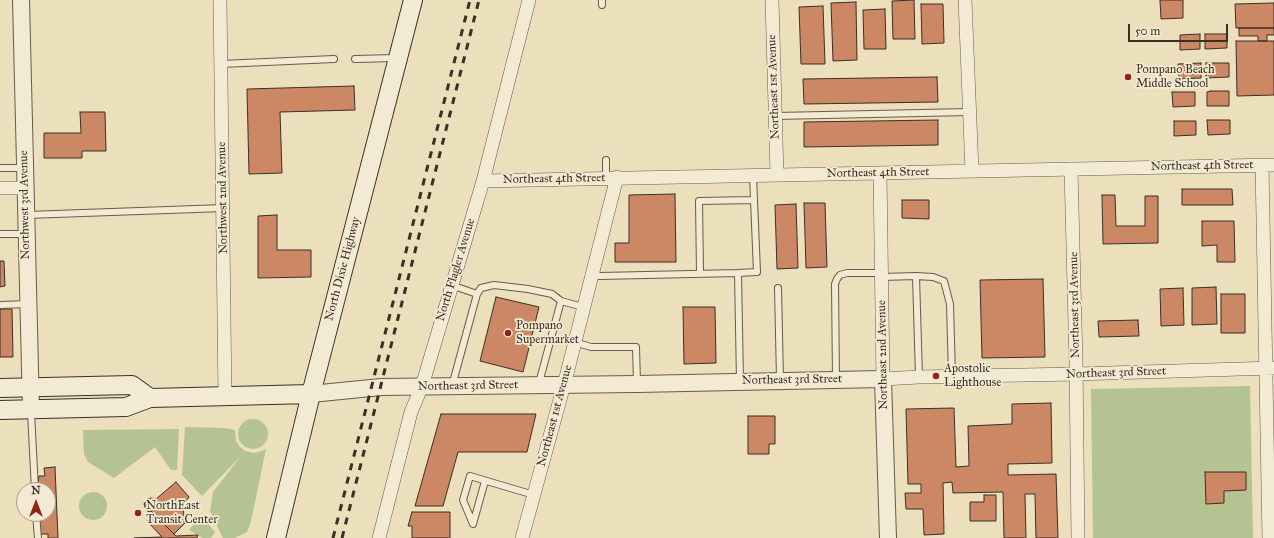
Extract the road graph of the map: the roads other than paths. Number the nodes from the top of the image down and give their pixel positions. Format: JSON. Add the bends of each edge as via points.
{"nodes":[{"id":1,"x":21,"y":0,"type":"edge"},
{"id":2,"x":220,"y":0,"type":"edge"},
{"id":3,"x":413,"y":0,"type":"edge"},
{"id":4,"x":528,"y":0,"type":"edge"},
{"id":5,"x":772,"y":0,"type":"edge"},
{"id":6,"x":965,"y":0,"type":"edge"},
{"id":7,"x":398,"y":58,"type":"junction"},
{"id":8,"x":334,"y":59,"type":"dead end"},
{"id":9,"x":354,"y":59,"type":"dead end"},
{"id":10,"x":221,"y":64,"type":"junction"},
{"id":11,"x":970,"y":112,"type":"junction"},
{"id":12,"x":775,"y":116,"type":"junction"},
{"id":13,"x":606,"y":160,"type":"dead end"},
{"id":14,"x":1268,"y":165,"type":"edge"},
{"id":15,"x":0,"y":168,"type":"edge"},
{"id":16,"x":24,"y":168,"type":"junction"},
{"id":17,"x":1071,"y":169,"type":"junction"},
{"id":18,"x":972,"y":171,"type":"junction"},
{"id":19,"x":880,"y":173,"type":"junction"},
{"id":20,"x":752,"y":175,"type":"junction"},
{"id":21,"x":777,"y":175,"type":"junction"},
{"id":22,"x":611,"y":178,"type":"junction"},
{"id":23,"x":483,"y":180,"type":"junction"},
{"id":24,"x":0,"y":188,"type":"edge"},
{"id":25,"x":25,"y":188,"type":"junction"},
{"id":26,"x":754,"y":200,"type":"junction"},
{"id":27,"x":224,"y":208,"type":"junction"},
{"id":28,"x":25,"y":215,"type":"junction"},
{"id":29,"x":0,"y":234,"type":"edge"},
{"id":30,"x":26,"y":234,"type":"junction"},
{"id":31,"x":738,"y":273,"type":"junction"},
{"id":32,"x":592,"y":274,"type":"junction"},
{"id":33,"x":700,"y":274,"type":"junction"},
{"id":34,"x":882,"y":275,"type":"junction"},
{"id":35,"x":916,"y":276,"type":"junction"},
{"id":36,"x":452,"y":285,"type":"junction"},
{"id":37,"x":778,"y":288,"type":"dead end"},
{"id":38,"x":477,"y":294,"type":"junction"},
{"id":39,"x":561,"y":301,"type":"junction"},
{"id":40,"x":28,"y":304,"type":"junction"},
{"id":41,"x":0,"y":305,"type":"edge"},
{"id":42,"x":583,"y":308,"type":"junction"},
{"id":43,"x":574,"y":342,"type":"junction"},
{"id":44,"x":1270,"y":368,"type":"edge"},
{"id":45,"x":1076,"y":374,"type":"junction"},
{"id":46,"x":952,"y":376,"type":"junction"},
{"id":47,"x":919,"y":377,"type":"junction"},
{"id":48,"x":836,"y":379,"type":"junction"},
{"id":49,"x":883,"y":379,"type":"junction"},
{"id":50,"x":780,"y":380,"type":"junction"},
{"id":51,"x":740,"y":381,"type":"junction"},
{"id":52,"x":637,"y":384,"type":"junction"},
{"id":53,"x":538,"y":385,"type":"junction"},
{"id":54,"x":564,"y":385,"type":"junction"},
{"id":55,"x":422,"y":386,"type":"junction"},
{"id":56,"x":452,"y":386,"type":"junction"},
{"id":57,"x":30,"y":387,"type":"junction"},
{"id":58,"x":0,"y":388,"type":"edge"},
{"id":59,"x":310,"y":394,"type":"junction"},
{"id":60,"x":225,"y":397,"type":"junction"},
{"id":61,"x":150,"y":398,"type":"junction"},
{"id":62,"x":31,"y":409,"type":"junction"},
{"id":63,"x":0,"y":410,"type":"edge"},
{"id":64,"x":485,"y":481,"type":"junction"},
{"id":65,"x":35,"y":482,"type":"edge"},
{"id":66,"x":534,"y":495,"type":"junction"},
{"id":67,"x":1271,"y":505,"type":"edge"},
{"id":68,"x":37,"y":522,"type":"edge"},
{"id":69,"x":38,"y":538,"type":"edge"},
{"id":70,"x":276,"y":538,"type":"edge"},
{"id":71,"x":379,"y":538,"type":"edge"},
{"id":72,"x":522,"y":538,"type":"edge"},
{"id":73,"x":888,"y":538,"type":"edge"},
{"id":74,"x":1078,"y":538,"type":"edge"},
{"id":75,"x":1269,"y":538,"type":"edge"}],
"edges":[{"from":1,"to":16,"type":"street","name":"Northwest 3rd Avenue"},
{"from":2,"to":10,"type":"street","name":"Northwest 2nd Avenue"},
{"from":3,"to":7,"type":"main road","name":"North Dixie Highway"},
{"from":4,"to":23,"type":"street","name":"North Flagler Avenue"},
{"from":5,"to":12,"type":"street","name":"Northeast 1st Avenue"},
{"from":6,"to":11,"type":"street"},
{"from":7,"to":9,"type":"lane"},
{"from":7,"to":59,"type":"main road","name":"North Dixie Highway"},
{"from":8,"to":10,"type":"lane"},
{"from":10,"to":27,"type":"street","name":"Northwest 2nd Avenue"},
{"from":11,"to":12,"type":"lane"},
{"from":11,"to":18,"type":"street"},
{"from":12,"to":21,"type":"street","name":"Northeast 1st Avenue"},
{"from":13,"to":22,"type":"lane"},
{"from":14,"to":17,"type":"street","name":"Northeast 4th Street"},
{"from":14,"to":44,"type":"street"},
{"from":15,"to":16,"type":"lane"},
{"from":16,"to":25,"type":"street","name":"Northwest 3rd Avenue"},
{"from":17,"to":18,"type":"street","name":"Northeast 4th Street"},
{"from":17,"to":45,"type":"street","name":"Northeast 3rd Avenue"},
{"from":18,"to":19,"type":"street","name":"Northeast 4th Street"},
{"from":19,"to":21,"type":"street","name":"Northeast 4th Street"},
{"from":19,"to":34,"type":"street","name":"Northeast 2nd Avenue"},
{"from":20,"to":21,"type":"street","name":"Northeast 4th Street"},
{"from":20,"to":22,"type":"street","name":"Northeast 4th Street"},
{"from":20,"to":26,"type":"lane"},
{"from":22,"to":23,"type":"street","name":"Northeast 4th Street"},
{"from":22,"to":32,"type":"street","name":"Northeast 1st Avenue"},
{"from":23,"to":36,"type":"street","name":"North Flagler Avenue"},
{"from":24,"to":25,"type":"street"},
{"from":25,"to":28,"type":"street","name":"Northwest 3rd Avenue"},
{"from":26,"to":31,"type":"lane","via":[[756,272]]},
{"from":26,"to":33,"type":"lane","via":[[699,201]]},
{"from":27,"to":28,"type":"lane"},
{"from":27,"to":60,"type":"street","name":"Northwest 2nd Avenue"},
{"from":28,"to":30,"type":"street","name":"Northwest 3rd Avenue"},
{"from":29,"to":30,"type":"lane"},
{"from":30,"to":40,"type":"street","name":"Northwest 3rd Avenue"},
{"from":31,"to":33,"type":"lane"},
{"from":31,"to":51,"type":"lane"},
{"from":32,"to":33,"type":"lane"},
{"from":32,"to":42,"type":"street","name":"Northeast 1st Avenue"},
{"from":34,"to":35,"type":"lane"},
{"from":34,"to":48,"type":"lane","via":[[847,273],[837,279]]},
{"from":34,"to":49,"type":"street","name":"Northeast 2nd Avenue"},
{"from":35,"to":46,"type":"lane","via":[[933,277],[944,281],[950,304]]},
{"from":35,"to":47,"type":"lane"},
{"from":36,"to":38,"type":"lane"},
{"from":36,"to":55,"type":"street","name":"North Flagler Avenue"},
{"from":37,"to":50,"type":"lane"},
{"from":38,"to":39,"type":"lane","via":[[481,288],[494,285],[552,294]]},
{"from":38,"to":56,"type":"lane"},
{"from":39,"to":42,"type":"lane"},
{"from":39,"to":53,"type":"lane"},
{"from":40,"to":41,"type":"lane"},
{"from":40,"to":57,"type":"street","name":"Northwest 3rd Avenue"},
{"from":42,"to":43,"type":"street","name":"Northeast 1st Avenue"},
{"from":43,"to":52,"type":"lane","via":[[591,347],[636,347]]},
{"from":43,"to":54,"type":"street","name":"Northeast 1st Avenue"},
{"from":44,"to":45,"type":"street","name":"Northeast 3rd Street"},
{"from":44,"to":67,"type":"street"},
{"from":45,"to":46,"type":"street","name":"Northeast 3rd Street"},
{"from":45,"to":74,"type":"street","name":"Northeast 3rd Avenue"},
{"from":46,"to":47,"type":"street","name":"Northeast 3rd Street"},
{"from":47,"to":49,"type":"street","name":"Northeast 3rd Street"},
{"from":48,"to":49,"type":"street","name":"Northeast 3rd Street"},
{"from":48,"to":50,"type":"street","name":"Northeast 3rd Street"},
{"from":49,"to":73,"type":"street","name":"Northeast 2nd Avenue"},
{"from":50,"to":51,"type":"street","name":"Northeast 3rd Street"},
{"from":51,"to":52,"type":"street","name":"Northeast 3rd Street"},
{"from":52,"to":54,"type":"street","name":"Northeast 3rd Street"},
{"from":53,"to":54,"type":"street","name":"Northeast 3rd Street"},
{"from":53,"to":56,"type":"street","name":"Northeast 3rd Street"},
{"from":54,"to":66,"type":"street","name":"Northeast 1st Avenue"},
{"from":55,"to":56,"type":"street","name":"Northeast 3rd Street"},
{"from":55,"to":59,"type":"street","name":"Northeast 3rd Street","via":[[371,387]]},
{"from":55,"to":71,"type":"street","name":"North Flagler Avenue","via":[[411,412]]},
{"from":57,"to":58,"type":"main road"},
{"from":57,"to":61,"type":"main road","via":[[132,385]]},
{"from":57,"to":62,"type":"street","name":"Northwest 3rd Avenue"},
{"from":59,"to":60,"type":"main road"},
{"from":59,"to":70,"type":"main road","name":"North Dixie Highway"},
{"from":60,"to":61,"type":"main road"},
{"from":61,"to":62,"type":"main road","via":[[126,407]]},
{"from":62,"to":63,"type":"main road"},
{"from":62,"to":65,"type":"lane"},
{"from":64,"to":64,"type":"lane","via":[[470,476],[463,500],[473,524]]},
{"from":64,"to":66,"type":"lane"},
{"from":66,"to":72,"type":"street","name":"Northeast 1st Avenue"},
{"from":67,"to":75,"type":"street"},
{"from":68,"to":69,"type":"lane"}]}
